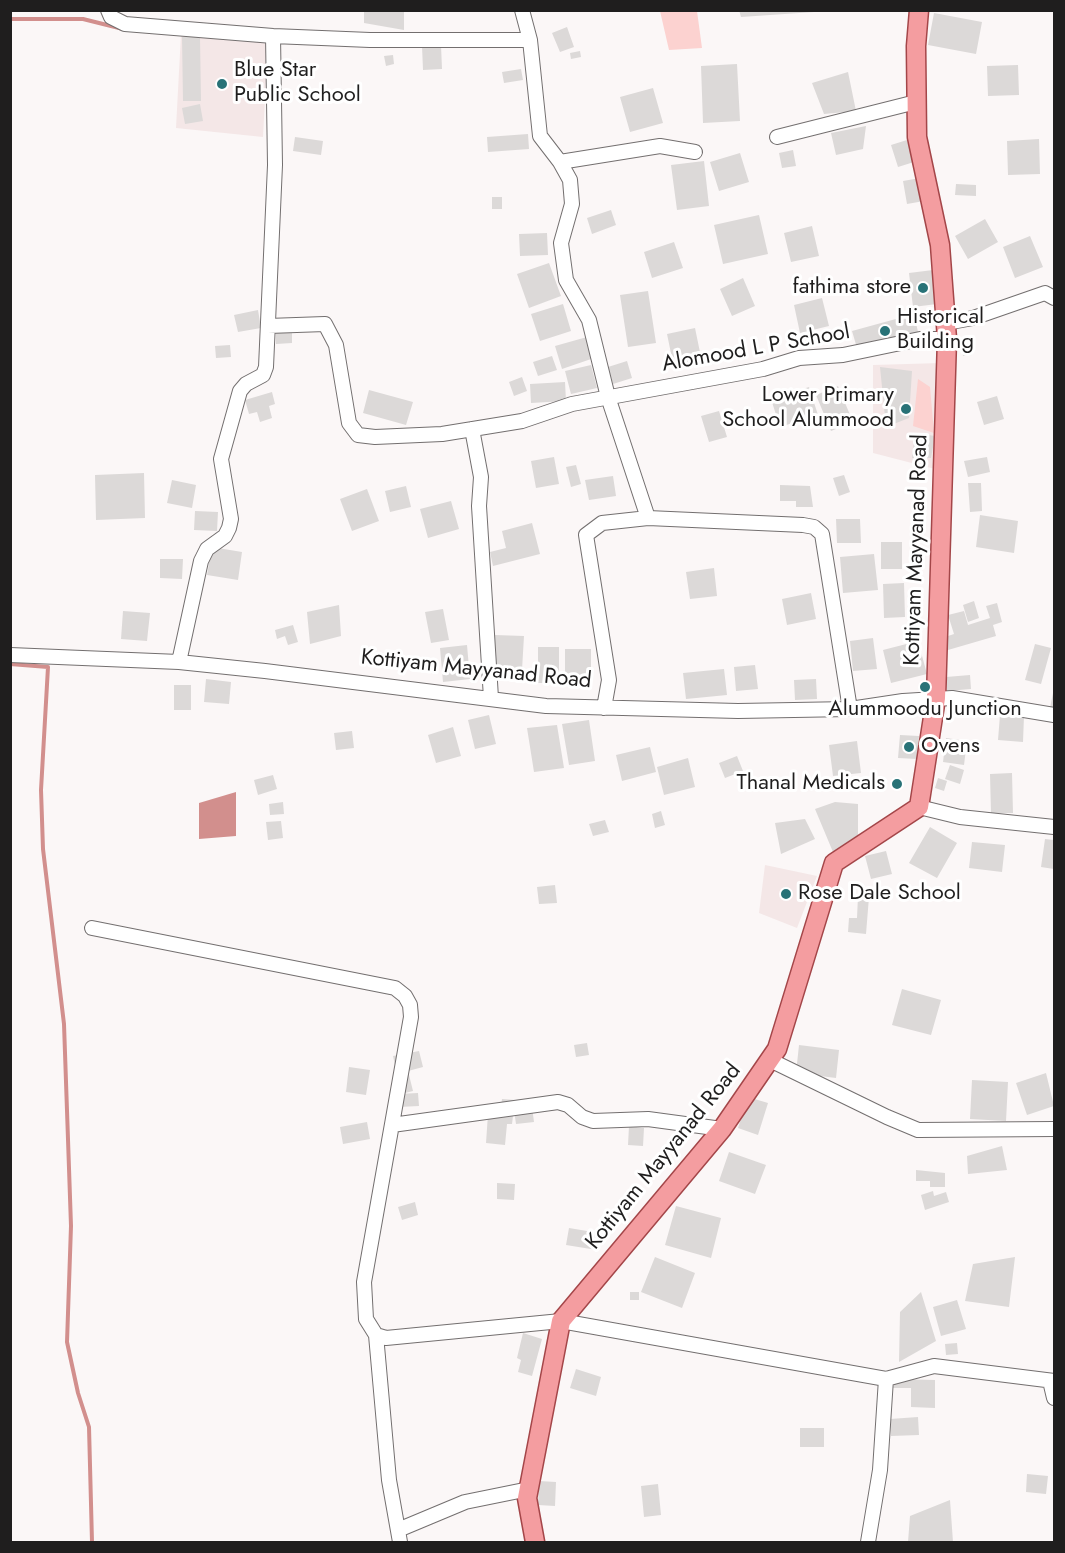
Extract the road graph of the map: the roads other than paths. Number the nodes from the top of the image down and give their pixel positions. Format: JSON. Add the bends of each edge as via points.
{"nodes":[{"id":1,"x":108,"y":10,"type":"edge"},
{"id":2,"x":522,"y":10,"type":"edge"},
{"id":3,"x":918,"y":10,"type":"edge"},
{"id":4,"x":273,"y":36,"type":"junction"},
{"id":5,"x":530,"y":40,"type":"junction"},
{"id":6,"x":916,"y":102,"type":"junction"},
{"id":7,"x":777,"y":137,"type":"dead end"},
{"id":8,"x":694,"y":152,"type":"dead end"},
{"id":9,"x":560,"y":162,"type":"junction"},
{"id":10,"x":1054,"y":298,"type":"edge"},
{"id":11,"x":268,"y":326,"type":"junction"},
{"id":12,"x":946,"y":331,"type":"junction"},
{"id":13,"x":608,"y":397,"type":"junction"},
{"id":14,"x":472,"y":429,"type":"junction"},
{"id":15,"x":648,"y":518,"type":"junction"},
{"id":16,"x":10,"y":655,"type":"edge"},
{"id":17,"x":179,"y":662,"type":"junction"},
{"id":18,"x":491,"y":698,"type":"junction"},
{"id":19,"x":936,"y":698,"type":"junction"},
{"id":20,"x":604,"y":708,"type":"junction"},
{"id":21,"x":850,"y":709,"type":"junction"},
{"id":22,"x":1054,"y":715,"type":"edge"},
{"id":23,"x":919,"y":807,"type":"junction"},
{"id":24,"x":1054,"y":827,"type":"edge"},
{"id":25,"x":92,"y":928,"type":"dead end"},
{"id":26,"x":770,"y":1060,"type":"junction"},
{"id":27,"x":392,"y":1125,"type":"junction"},
{"id":28,"x":722,"y":1129,"type":"junction"},
{"id":29,"x":1054,"y":1130,"type":"edge"},
{"id":30,"x":561,"y":1322,"type":"junction"},
{"id":31,"x":375,"y":1335,"type":"junction"},
{"id":32,"x":886,"y":1379,"type":"junction"},
{"id":33,"x":1052,"y":1381,"type":"edge"},
{"id":34,"x":1054,"y":1398,"type":"edge"},
{"id":35,"x":529,"y":1489,"type":"junction"},
{"id":36,"x":399,"y":1536,"type":"edge"},
{"id":37,"x":535,"y":1542,"type":"edge"},
{"id":38,"x":868,"y":1542,"type":"edge"}],
"edges":[{"from":1,"to":4,"type":"street","via":[[111,17],[125,24]]},
{"from":2,"to":5,"type":"street"},
{"from":3,"to":6,"type":"main road","name":"Kottiyam Mayyanad Road"},
{"from":4,"to":5,"type":"street"},
{"from":4,"to":11,"type":"street","via":[[275,165]]},
{"from":5,"to":9,"type":"street","via":[[540,136]]},
{"from":6,"to":7,"type":"street"},
{"from":6,"to":12,"type":"main road","name":"Kottiyam Mayyanad Road","via":[[916,137],[940,245]]},
{"from":8,"to":9,"type":"street","via":[[660,146]]},
{"from":9,"to":13,"type":"street","via":[[570,180],[572,204],[561,243],[566,280],[589,320]]},
{"from":10,"to":12,"type":"street","name":"Alomood L P School","via":[[1045,293]]},
{"from":11,"to":14,"type":"street","name":"Alomood L P School","via":[[325,324],[336,345],[349,423],[358,435],[442,434]]},
{"from":11,"to":17,"type":"street","via":[[263,375],[240,391],[221,459],[231,519],[229,528],[225,536],[207,549],[201,561]]},
{"from":12,"to":13,"type":"street","name":"Alomood L P School","via":[[843,355],[799,358],[763,369]]},
{"from":12,"to":19,"type":"main road","name":"Kottiyam Mayyanad Road"},
{"from":13,"to":14,"type":"street","name":"Alomood L P School","via":[[522,421]]},
{"from":13,"to":15,"type":"street"},
{"from":14,"to":18,"type":"street","via":[[481,477],[479,506]]},
{"from":15,"to":20,"type":"street","via":[[602,523],[586,535],[609,680]]},
{"from":15,"to":21,"type":"street","via":[[803,525],[822,534]]},
{"from":16,"to":17,"type":"street","name":"Kottiyam Mayyanad Road"},
{"from":17,"to":18,"type":"street","name":"Kottiyam Mayyanad Road"},
{"from":18,"to":20,"type":"street","name":"Kottiyam Mayyanad Road","via":[[546,706]]},
{"from":19,"to":21,"type":"street","name":"Kottiyam Mayyanad Road"},
{"from":19,"to":22,"type":"street","name":"Kottiyam Mayyanad Road"},
{"from":19,"to":23,"type":"main road","name":"Kottiyam Mayyanad Road"},
{"from":20,"to":21,"type":"street","name":"Kottiyam Mayyanad Road"},
{"from":23,"to":24,"type":"street","via":[[960,817]]},
{"from":23,"to":26,"type":"main road","name":"Kottiyam Mayyanad Road","via":[[834,863],[777,1049]]},
{"from":25,"to":27,"type":"street","via":[[395,988],[410,1005],[411,1017]]},
{"from":26,"to":28,"type":"main road","name":"Kottiyam Mayyanad Road"},
{"from":26,"to":29,"type":"street","via":[[918,1130]]},
{"from":27,"to":28,"type":"street","via":[[558,1102],[593,1121],[648,1119]]},
{"from":27,"to":31,"type":"street","via":[[364,1282],[366,1319]]},
{"from":28,"to":30,"type":"main road","name":"Kottiyam Mayyanad Road"},
{"from":30,"to":31,"type":"street","via":[[386,1338]]},
{"from":30,"to":32,"type":"street"},
{"from":30,"to":35,"type":"main road","name":"Kottiyam Mayyanad Road"},
{"from":31,"to":36,"type":"street","via":[[389,1480]]},
{"from":32,"to":33,"type":"street","via":[[934,1366]]},
{"from":32,"to":38,"type":"street","via":[[880,1470]]},
{"from":33,"to":34,"type":"street"},
{"from":35,"to":36,"type":"street","via":[[465,1503]]},
{"from":35,"to":37,"type":"main road","name":"Kottiyam Mayyanad Road","via":[[528,1507]]}]}
